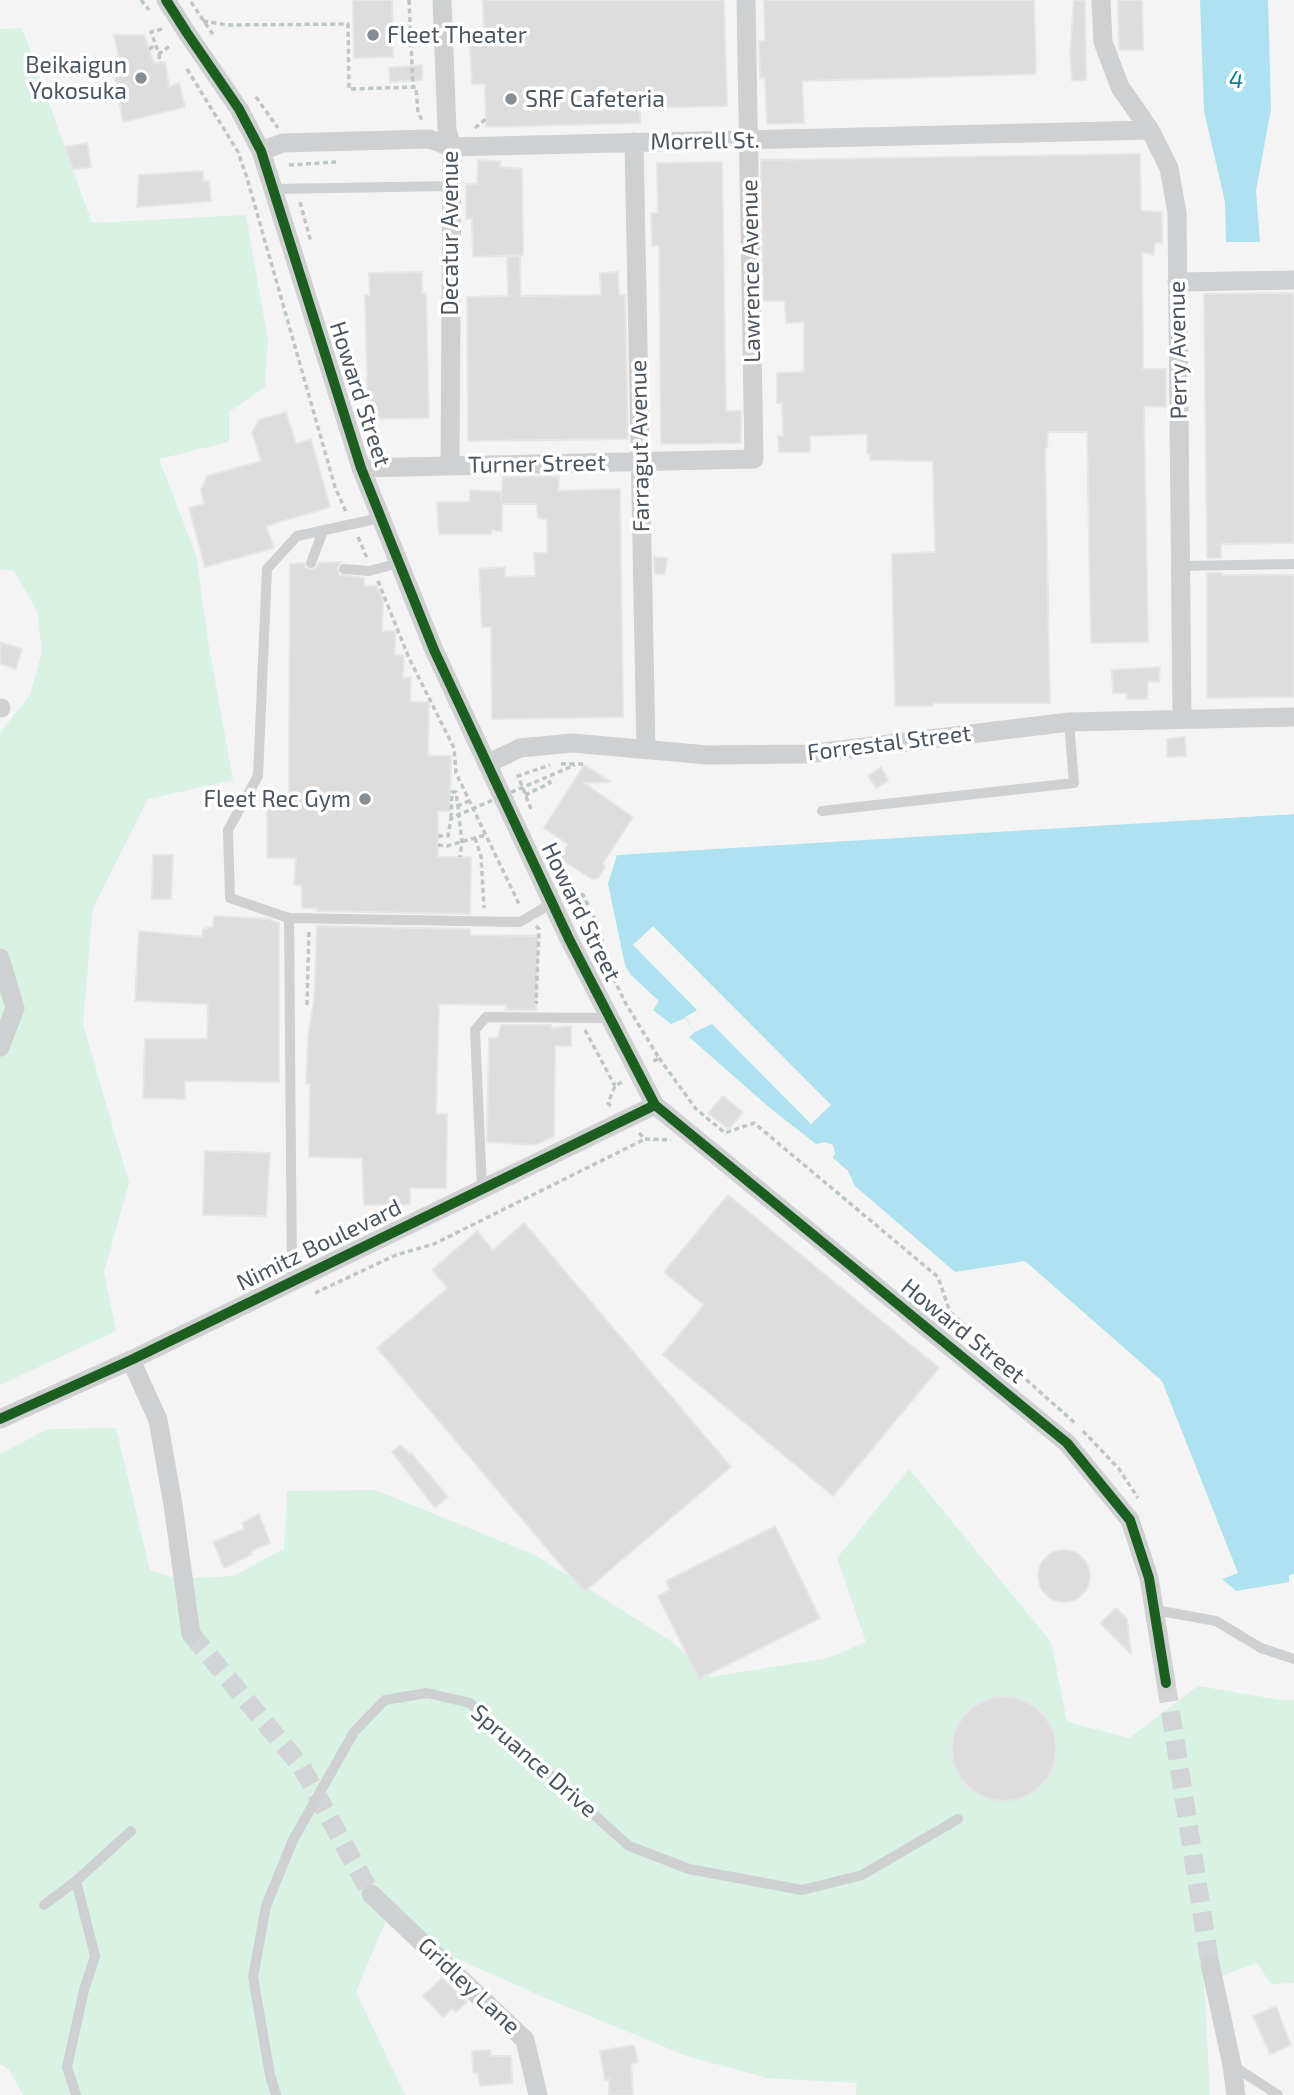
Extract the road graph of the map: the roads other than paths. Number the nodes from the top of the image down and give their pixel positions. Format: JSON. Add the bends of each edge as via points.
{"nodes":[{"id":1,"x":442,"y":0,"type":"edge"},
{"id":2,"x":746,"y":0,"type":"edge"},
{"id":3,"x":1101,"y":0,"type":"edge"},
{"id":4,"x":159,"y":6,"type":"edge"},
{"id":5,"x":1150,"y":130,"type":"junction"},
{"id":6,"x":748,"y":140,"type":"junction"},
{"id":7,"x":634,"y":142,"type":"junction"},
{"id":8,"x":452,"y":147,"type":"junction"},
{"id":9,"x":261,"y":151,"type":"junction"},
{"id":10,"x":452,"y":186,"type":"junction"},
{"id":11,"x":273,"y":189,"type":"junction"},
{"id":12,"x":1294,"y":280,"type":"edge"},
{"id":13,"x":1178,"y":282,"type":"junction"},
{"id":14,"x":754,"y":458,"type":"joint"},
{"id":15,"x":640,"y":461,"type":"junction"},
{"id":16,"x":450,"y":466,"type":"junction"},
{"id":17,"x":361,"y":468,"type":"junction"},
{"id":18,"x":380,"y":518,"type":"junction"},
{"id":19,"x":323,"y":531,"type":"junction"},
{"id":20,"x":311,"y":563,"type":"dead end"},
{"id":21,"x":398,"y":563,"type":"junction"},
{"id":22,"x":1294,"y":564,"type":"edge"},
{"id":23,"x":1181,"y":566,"type":"junction"},
{"id":24,"x":344,"y":569,"type":"dead end"},
{"id":25,"x":1294,"y":717,"type":"edge"},
{"id":26,"x":1182,"y":718,"type":"junction"},
{"id":27,"x":1069,"y":722,"type":"junction"},
{"id":28,"x":646,"y":749,"type":"junction"},
{"id":29,"x":487,"y":764,"type":"junction"},
{"id":30,"x":822,"y":811,"type":"dead end"},
{"id":31,"x":552,"y":903,"type":"junction"},
{"id":32,"x":289,"y":918,"type":"junction"},
{"id":33,"x":0,"y":957,"type":"edge"},
{"id":34,"x":610,"y":1018,"type":"junction"},
{"id":35,"x":0,"y":1047,"type":"edge"},
{"id":36,"x":655,"y":1105,"type":"junction"},
{"id":37,"x":482,"y":1189,"type":"junction"},
{"id":38,"x":292,"y":1282,"type":"junction"},
{"id":39,"x":131,"y":1360,"type":"junction"},
{"id":40,"x":0,"y":1419,"type":"edge"},
{"id":41,"x":1154,"y":1610,"type":"junction"},
{"id":42,"x":191,"y":1634,"type":"tunnel mouth"},
{"id":43,"x":1294,"y":1659,"type":"edge"},
{"id":44,"x":1166,"y":1683,"type":"tunnel mouth"},
{"id":45,"x":958,"y":1819,"type":"dead end"},
{"id":46,"x":131,"y":1831,"type":"dead end"},
{"id":47,"x":76,"y":1881,"type":"junction"},
{"id":48,"x":371,"y":1894,"type":"tunnel mouth"},
{"id":49,"x":44,"y":1905,"type":"dead end"},
{"id":50,"x":1210,"y":1964,"type":"tunnel mouth"},
{"id":51,"x":1232,"y":2065,"type":"junction"},
{"id":52,"x":76,"y":2095,"type":"edge"},
{"id":53,"x":276,"y":2095,"type":"edge"},
{"id":54,"x":538,"y":2095,"type":"edge"},
{"id":55,"x":1236,"y":2095,"type":"edge"},
{"id":56,"x":1278,"y":2095,"type":"edge"}],
"edges":[{"from":1,"to":8,"type":"street","name":"Decatur Avenue","via":[[447,130]]},
{"from":2,"to":6,"type":"street","name":"Lawrence Avenue"},
{"from":3,"to":5,"type":"street","name":"Perry Avenue","via":[[1103,42],[1120,87]]},
{"from":4,"to":9,"type":"street","name":"Howard Street","via":[[187,33],[239,109]]},
{"from":5,"to":6,"type":"street","name":"Morrell St."},
{"from":5,"to":13,"type":"street","name":"Perry Avenue","via":[[1169,168],[1177,213]]},
{"from":6,"to":7,"type":"street","name":"Morrell St."},
{"from":6,"to":14,"type":"street","name":"Lawrence Avenue"},
{"from":7,"to":8,"type":"street","name":"Morrell St."},
{"from":7,"to":15,"type":"street","name":"Farragut Avenue"},
{"from":8,"to":9,"type":"street","name":"Morrell St.","via":[[429,139],[283,143]]},
{"from":8,"to":10,"type":"street","name":"Decatur Avenue"},
{"from":9,"to":11,"type":"street","name":"Howard Street"},
{"from":10,"to":11,"type":"lane"},
{"from":10,"to":16,"type":"street","name":"Decatur Avenue"},
{"from":11,"to":17,"type":"street","name":"Howard Street"},
{"from":12,"to":13,"type":"street"},
{"from":13,"to":23,"type":"street","name":"Perry Avenue"},
{"from":14,"to":15,"type":"street","name":"Turner Street"},
{"from":15,"to":16,"type":"street","name":"Turner Street"},
{"from":15,"to":28,"type":"street","name":"Farragut Avenue"},
{"from":16,"to":17,"type":"street","name":"Turner Street"},
{"from":17,"to":18,"type":"street","name":"Howard Street"},
{"from":18,"to":19,"type":"lane"},
{"from":18,"to":21,"type":"street","name":"Howard Street"},
{"from":19,"to":20,"type":"lane"},
{"from":19,"to":32,"type":"lane","via":[[297,536],[267,569],[258,776],[228,830],[230,898]]},
{"from":21,"to":24,"type":"lane","via":[[369,571]]},
{"from":21,"to":29,"type":"street","name":"Howard Street"},
{"from":22,"to":23,"type":"lane"},
{"from":23,"to":26,"type":"street","name":"Perry Avenue"},
{"from":25,"to":26,"type":"street","name":"Forrestal Street"},
{"from":26,"to":27,"type":"street","name":"Forrestal Street"},
{"from":27,"to":28,"type":"street","name":"Forrestal Street","via":[[807,754],[689,759]]},
{"from":27,"to":30,"type":"lane","via":[[1074,783]]},
{"from":28,"to":29,"type":"street","name":"Forrestal Street","via":[[572,743],[520,748]]},
{"from":29,"to":31,"type":"street","name":"Howard Street"},
{"from":31,"to":32,"type":"lane","via":[[520,922]]},
{"from":31,"to":34,"type":"street","name":"Howard Street"},
{"from":32,"to":38,"type":"lane"},
{"from":33,"to":35,"type":"street","via":[[15,1008]]},
{"from":34,"to":36,"type":"street","name":"Howard Street"},
{"from":34,"to":37,"type":"lane","via":[[486,1017],[475,1030]]},
{"from":36,"to":37,"type":"street","name":"Nimitz Boulevard"},
{"from":36,"to":41,"type":"street","name":"Howard Street","via":[[1067,1443],[1130,1520]]},
{"from":37,"to":38,"type":"street","name":"Nimitz Boulevard"},
{"from":38,"to":39,"type":"street","name":"Nimitz Boulevard"},
{"from":39,"to":40,"type":"street","name":"Nimitz Boulevard"},
{"from":39,"to":42,"type":"street","via":[[158,1420]]},
{"from":41,"to":43,"type":"lane","via":[[1216,1621],[1261,1648]]},
{"from":41,"to":44,"type":"street","name":"Howard Street"},
{"from":45,"to":53,"type":"lane","name":"Spruance Drive","via":[[862,1875],[802,1890],[689,1869],[629,1846],[470,1703],[427,1693],[385,1700],[354,1732],[293,1840],[266,1906],[253,1977]]},
{"from":46,"to":47,"type":"lane"},
{"from":47,"to":49,"type":"lane"},
{"from":47,"to":52,"type":"lane","via":[[95,1956],[67,2067]]},
{"from":48,"to":54,"type":"street","name":"Gridley Lane","via":[[525,2040]]},
{"from":50,"to":51,"type":"street"},
{"from":51,"to":55,"type":"street"},
{"from":51,"to":56,"type":"lane"}]}
